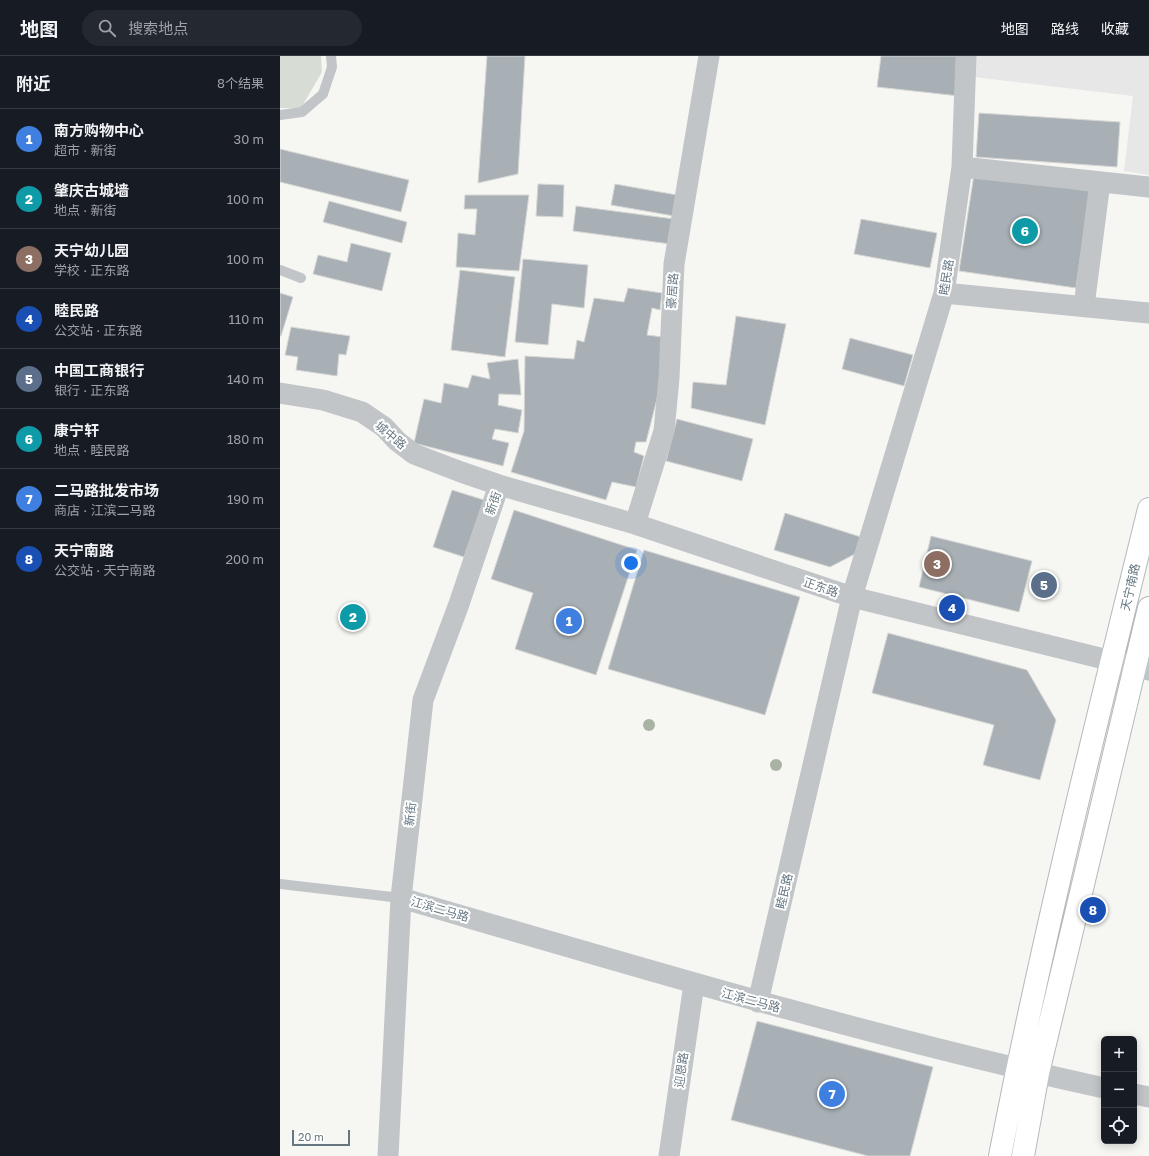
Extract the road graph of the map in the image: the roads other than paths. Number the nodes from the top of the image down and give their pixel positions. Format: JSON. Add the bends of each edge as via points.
{"nodes":[{"id":1,"x":331,"y":56,"type":"edge"},
{"id":2,"x":709,"y":56,"type":"edge"},
{"id":3,"x":966,"y":56,"type":"edge"},
{"id":4,"x":280,"y":115,"type":"edge"},
{"id":5,"x":962,"y":168,"type":"junction"},
{"id":6,"x":1100,"y":182,"type":"junction"},
{"id":7,"x":1149,"y":187,"type":"edge"},
{"id":8,"x":280,"y":270,"type":"edge"},
{"id":9,"x":301,"y":278,"type":"dead end"},
{"id":10,"x":944,"y":294,"type":"junction"},
{"id":11,"x":1084,"y":306,"type":"junction"},
{"id":12,"x":1149,"y":313,"type":"edge"},
{"id":13,"x":280,"y":393,"type":"edge"},
{"id":14,"x":499,"y":485,"type":"junction"},
{"id":15,"x":1149,"y":509,"type":"edge"},
{"id":16,"x":635,"y":524,"type":"junction"},
{"id":17,"x":1143,"y":556,"type":"edge"},
{"id":18,"x":852,"y":598,"type":"junction"},
{"id":19,"x":1149,"y":608,"type":"edge"},
{"id":20,"x":1112,"y":661,"type":"junction"},
{"id":21,"x":1142,"y":668,"type":"edge"},
{"id":22,"x":1093,"y":740,"type":"junction"},
{"id":23,"x":1117,"y":746,"type":"junction"},
{"id":24,"x":280,"y":884,"type":"edge"},
{"id":25,"x":401,"y":898,"type":"junction"},
{"id":26,"x":694,"y":984,"type":"junction"},
{"id":27,"x":758,"y":1002,"type":"junction"},
{"id":28,"x":1017,"y":1068,"type":"junction"},
{"id":29,"x":1038,"y":1073,"type":"junction"},
{"id":30,"x":1101,"y":1087,"type":"edge"},
{"id":31,"x":1137,"y":1095,"type":"edge"},
{"id":32,"x":1149,"y":1097,"type":"edge"},
{"id":33,"x":388,"y":1156,"type":"edge"},
{"id":34,"x":669,"y":1156,"type":"edge"},
{"id":35,"x":1000,"y":1156,"type":"edge"},
{"id":36,"x":1023,"y":1156,"type":"edge"}],
"edges":[{"from":1,"to":4,"type":"lane","via":[[332,67],[323,94],[302,112]]},
{"from":2,"to":16,"type":"street","name":"豪居路","via":[[674,264],[670,378],[664,431]]},
{"from":3,"to":5,"type":"street","name":"睦民路"},
{"from":5,"to":6,"type":"street"},
{"from":5,"to":10,"type":"street","name":"睦民路"},
{"from":6,"to":7,"type":"street"},
{"from":6,"to":11,"type":"street"},
{"from":8,"to":9,"type":"lane"},
{"from":10,"to":11,"type":"street"},
{"from":10,"to":18,"type":"street","name":"睦民路"},
{"from":11,"to":12,"type":"street"},
{"from":13,"to":14,"type":"street","name":"城中路","via":[[323,400],[362,412],[384,427],[414,454]]},
{"from":14,"to":16,"type":"street","name":"正东路"},
{"from":14,"to":25,"type":"street","name":"新街","via":[[459,604],[422,700]]},
{"from":15,"to":17,"type":"main road","name":"天宁南路"},
{"from":16,"to":18,"type":"street","name":"正东路"},
{"from":17,"to":20,"type":"main road","name":"天宁南路"},
{"from":18,"to":20,"type":"street","name":"正东路"},
{"from":18,"to":27,"type":"street","name":"睦民路"},
{"from":19,"to":21,"type":"main road","name":"天宁南路"},
{"from":20,"to":21,"type":"street","name":"正东路"},
{"from":20,"to":22,"type":"main road","name":"天宁南路"},
{"from":21,"to":23,"type":"main road","name":"天宁南路"},
{"from":22,"to":23,"type":"main road"},
{"from":22,"to":28,"type":"main road","name":"天宁南路"},
{"from":23,"to":29,"type":"main road","name":"天宁南路"},
{"from":24,"to":25,"type":"lane"},
{"from":25,"to":26,"type":"street","name":"江滨二马路"},
{"from":25,"to":33,"type":"street","name":"新街"},
{"from":26,"to":27,"type":"street","name":"江滨二马路"},
{"from":26,"to":34,"type":"street","name":"迎恩路"},
{"from":27,"to":28,"type":"street","name":"江滨二马路"},
{"from":28,"to":29,"type":"street","name":"江滨二马路"},
{"from":28,"to":35,"type":"main road","name":"天宁南路"},
{"from":29,"to":30,"type":"street","name":"江滨二马路"},
{"from":29,"to":36,"type":"main road","name":"天宁南路"},
{"from":31,"to":32,"type":"street"}]}
